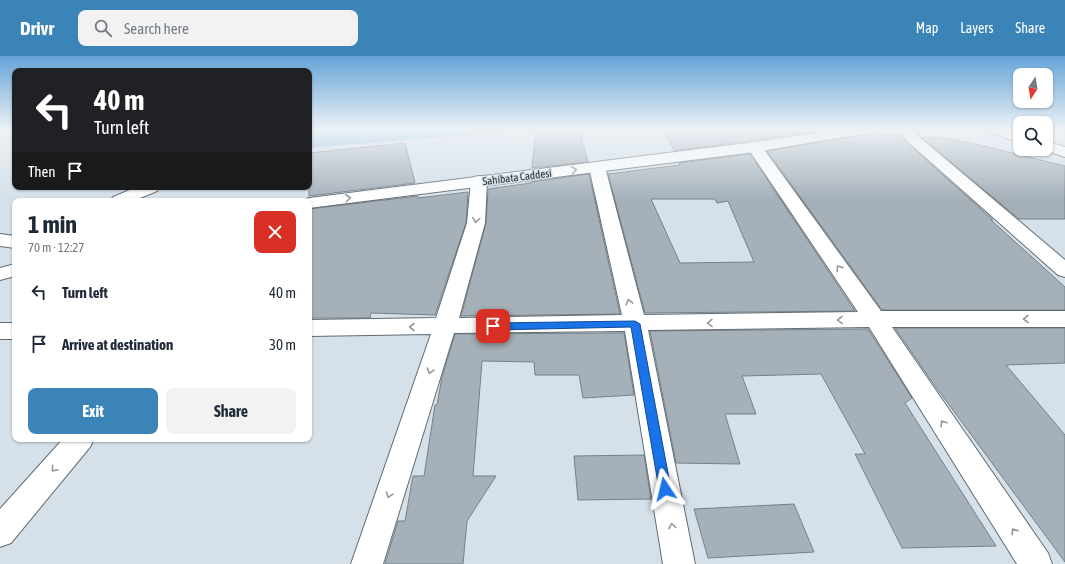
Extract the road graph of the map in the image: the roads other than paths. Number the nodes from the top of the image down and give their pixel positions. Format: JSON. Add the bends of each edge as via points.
{"nodes":[{"id":1,"x":710,"y":153,"type":"edge"},
{"id":2,"x":759,"y":153,"type":"edge"},
{"id":3,"x":929,"y":153,"type":"edge"},
{"id":4,"x":597,"y":167,"type":"junction"},
{"id":5,"x":479,"y":182,"type":"junction"},
{"id":6,"x":144,"y":190,"type":"edge"},
{"id":7,"x":126,"y":198,"type":"edge"},
{"id":8,"x":312,"y":203,"type":"edge"},
{"id":9,"x":0,"y":240,"type":"edge"},
{"id":10,"x":12,"y":242,"type":"edge"},
{"id":11,"x":1065,"y":271,"type":"edge"},
{"id":12,"x":874,"y":319,"type":"junction"},
{"id":13,"x":1065,"y":319,"type":"edge"},
{"id":14,"x":635,"y":324,"type":"junction"},
{"id":15,"x":445,"y":327,"type":"junction"},
{"id":16,"x":312,"y":328,"type":"edge"},
{"id":17,"x":0,"y":331,"type":"edge"},
{"id":18,"x":12,"y":331,"type":"edge"},
{"id":19,"x":77,"y":442,"type":"edge"},
{"id":20,"x":0,"y":532,"type":"edge"},
{"id":21,"x":366,"y":564,"type":"edge"},
{"id":22,"x":679,"y":564,"type":"edge"},
{"id":23,"x":1036,"y":564,"type":"edge"}],
"edges":[{"from":1,"to":4,"type":"street","name":"Sahibata Caddesi"},
{"from":12,"to":2,"type":"street","one_way":true},
{"from":3,"to":11,"type":"street"},
{"from":5,"to":4,"type":"street","name":"Sahibata Caddesi","one_way":true},
{"from":14,"to":4,"type":"street","one_way":true},
{"from":8,"to":5,"type":"street","name":"Sahibata Caddesi","one_way":true},
{"from":5,"to":15,"type":"street","one_way":true,"via":[[476,223]]},
{"from":6,"to":7,"type":"street"},
{"from":9,"to":10,"type":"street"},
{"from":13,"to":12,"type":"street","one_way":true},
{"from":12,"to":14,"type":"street","one_way":true},
{"from":23,"to":12,"type":"street","one_way":true},
{"from":14,"to":15,"type":"street"},
{"from":22,"to":14,"type":"street","one_way":true},
{"from":15,"to":16,"type":"street","one_way":true},
{"from":15,"to":21,"type":"street","one_way":true},
{"from":17,"to":18,"type":"street"},
{"from":19,"to":20,"type":"street","one_way":true}]}
